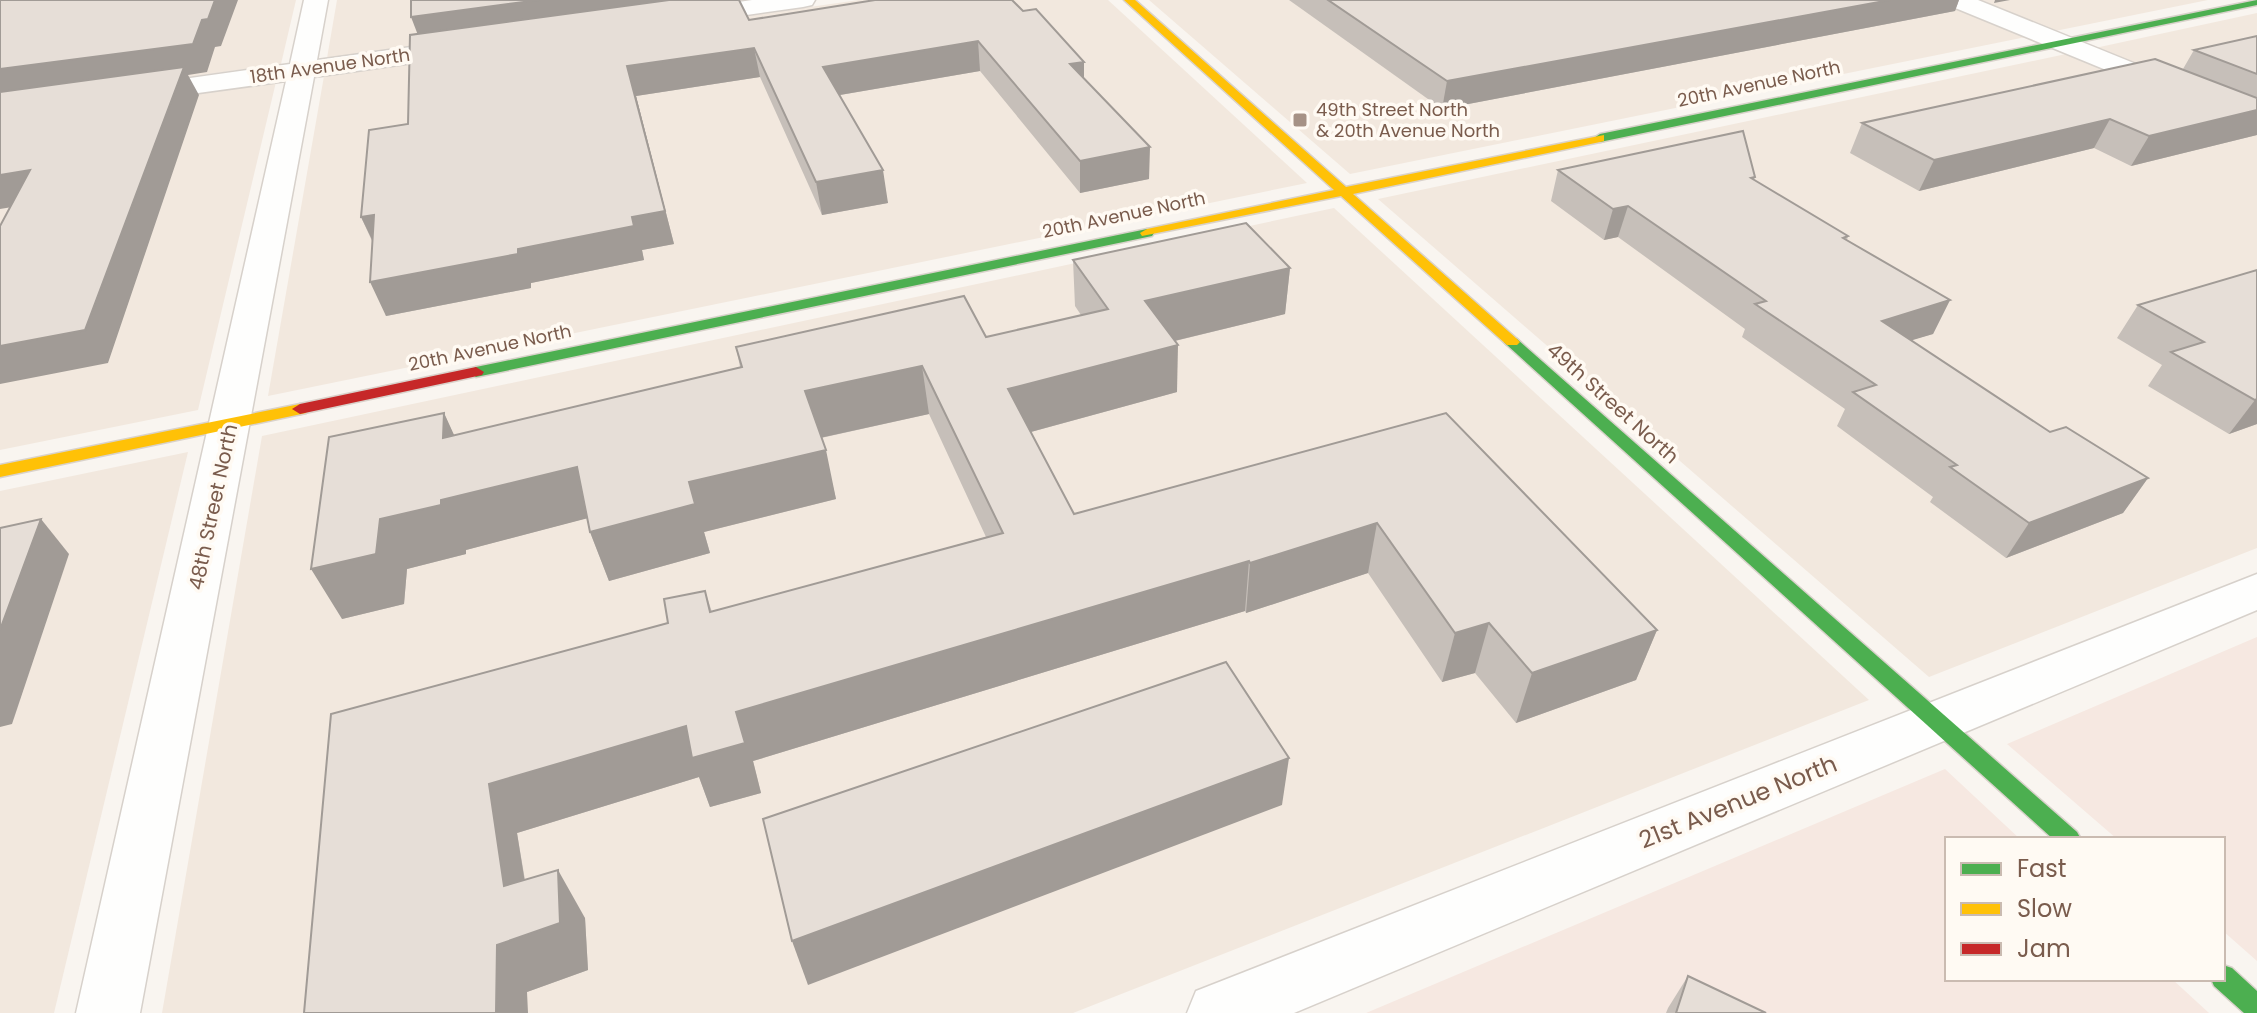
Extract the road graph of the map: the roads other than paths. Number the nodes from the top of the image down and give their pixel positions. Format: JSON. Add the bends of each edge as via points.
{"nodes":[{"id":1,"x":316,"y":0,"type":"edge"},
{"id":2,"x":803,"y":0,"type":"edge"},
{"id":3,"x":1129,"y":0,"type":"edge"},
{"id":4,"x":1957,"y":0,"type":"edge"},
{"id":5,"x":2257,"y":2,"type":"edge"},
{"id":6,"x":655,"y":21,"type":"edge"},
{"id":7,"x":502,"y":42,"type":"edge"},
{"id":8,"x":2060,"y":42,"type":"junction"},
{"id":9,"x":302,"y":70,"type":"junction"},
{"id":10,"x":106,"y":97,"type":"edge"},
{"id":11,"x":2257,"y":123,"type":"edge"},
{"id":12,"x":1342,"y":191,"type":"junction"},
{"id":13,"x":230,"y":423,"type":"junction"},
{"id":14,"x":0,"y":471,"type":"edge"},
{"id":15,"x":2257,"y":591,"type":"edge"},
{"id":16,"x":1937,"y":721,"type":"junction"},
{"id":17,"x":2067,"y":837,"type":"edge"},
{"id":18,"x":2225,"y":979,"type":"edge"},
{"id":19,"x":2257,"y":1008,"type":"edge"},
{"id":20,"x":108,"y":1013,"type":"edge"},
{"id":21,"x":1219,"y":1013,"type":"edge"}],
"edges":[{"from":1,"to":9,"type":"street","name":"48th Street North"},
{"from":2,"to":6,"type":"street"},
{"from":3,"to":12,"type":"street","name":"49th Street North"},
{"from":4,"to":8,"type":"street"},
{"from":5,"to":8,"type":"street","name":"20th Avenue North"},
{"from":7,"to":9,"type":"street","name":"18th Avenue North"},
{"from":8,"to":11,"type":"street"},
{"from":8,"to":12,"type":"street","name":"20th Avenue North"},
{"from":9,"to":10,"type":"street","name":"18th Avenue North"},
{"from":9,"to":13,"type":"street","name":"48th Street North"},
{"from":12,"to":13,"type":"street","name":"20th Avenue North"},
{"from":12,"to":16,"type":"street","name":"49th Street North"},
{"from":13,"to":14,"type":"street","name":"20th Avenue North"},
{"from":13,"to":20,"type":"street","name":"48th Street North"},
{"from":15,"to":16,"type":"street","name":"21st Avenue North"},
{"from":16,"to":17,"type":"street","name":"49th Street North"},
{"from":16,"to":21,"type":"street","name":"21st Avenue North"},
{"from":18,"to":19,"type":"street"}]}
